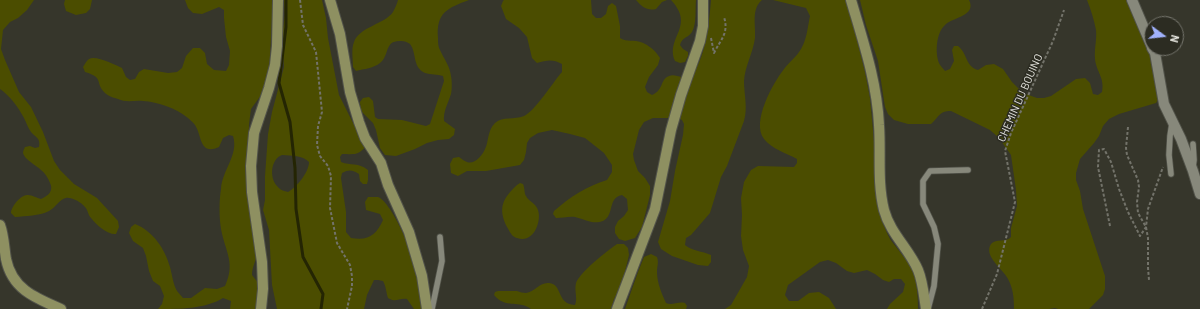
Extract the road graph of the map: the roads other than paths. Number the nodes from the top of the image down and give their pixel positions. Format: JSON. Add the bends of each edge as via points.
{"nodes":[{"id":1,"x":278,"y":0,"type":"edge"},
{"id":2,"x":330,"y":0,"type":"edge"},
{"id":3,"x":703,"y":0,"type":"edge"},
{"id":4,"x":851,"y":0,"type":"edge"},
{"id":5,"x":1132,"y":0,"type":"edge"},
{"id":6,"x":1144,"y":29,"type":"edge"},
{"id":7,"x":1156,"y":56,"type":"edge"},
{"id":8,"x":1173,"y":122,"type":"junction"},
{"id":9,"x":1193,"y":144,"type":"dead end"},
{"id":10,"x":968,"y":170,"type":"dead end"},
{"id":11,"x":1193,"y":171,"type":"junction"},
{"id":12,"x":1171,"y":174,"type":"dead end"},
{"id":13,"x":1200,"y":194,"type":"edge"},
{"id":14,"x":0,"y":225,"type":"edge"},
{"id":15,"x":440,"y":237,"type":"dead end"},
{"id":16,"x":61,"y":309,"type":"edge"},
{"id":17,"x":261,"y":309,"type":"edge"},
{"id":18,"x":427,"y":309,"type":"edge"},
{"id":19,"x":432,"y":309,"type":"edge"},
{"id":20,"x":617,"y":309,"type":"edge"},
{"id":21,"x":927,"y":309,"type":"edge"}],
"edges":[{"from":1,"to":17,"type":"street","via":[[275,65],[254,133],[251,166],[262,262]]},
{"from":2,"to":18,"type":"street","via":[[359,122],[365,138],[381,163],[411,236],[422,276]]},
{"from":3,"to":20,"type":"street","via":[[700,41],[671,130],[655,209]]},
{"from":4,"to":21,"type":"street","via":[[872,73],[877,101],[880,179],[884,210],[894,232],[918,270]]},
{"from":5,"to":6,"type":"street"},
{"from":7,"to":8,"type":"street","via":[[1164,104]]},
{"from":8,"to":11,"type":"street"},
{"from":8,"to":12,"type":"lane","via":[[1169,149]]},
{"from":9,"to":11,"type":"lane"},
{"from":10,"to":21,"type":"lane","via":[[930,171],[923,181],[923,204],[934,227],[938,244],[934,286]]},
{"from":11,"to":13,"type":"street"},
{"from":14,"to":16,"type":"street","via":[[6,258],[18,284],[30,294]]},
{"from":15,"to":19,"type":"lane","via":[[442,261]]}]}
